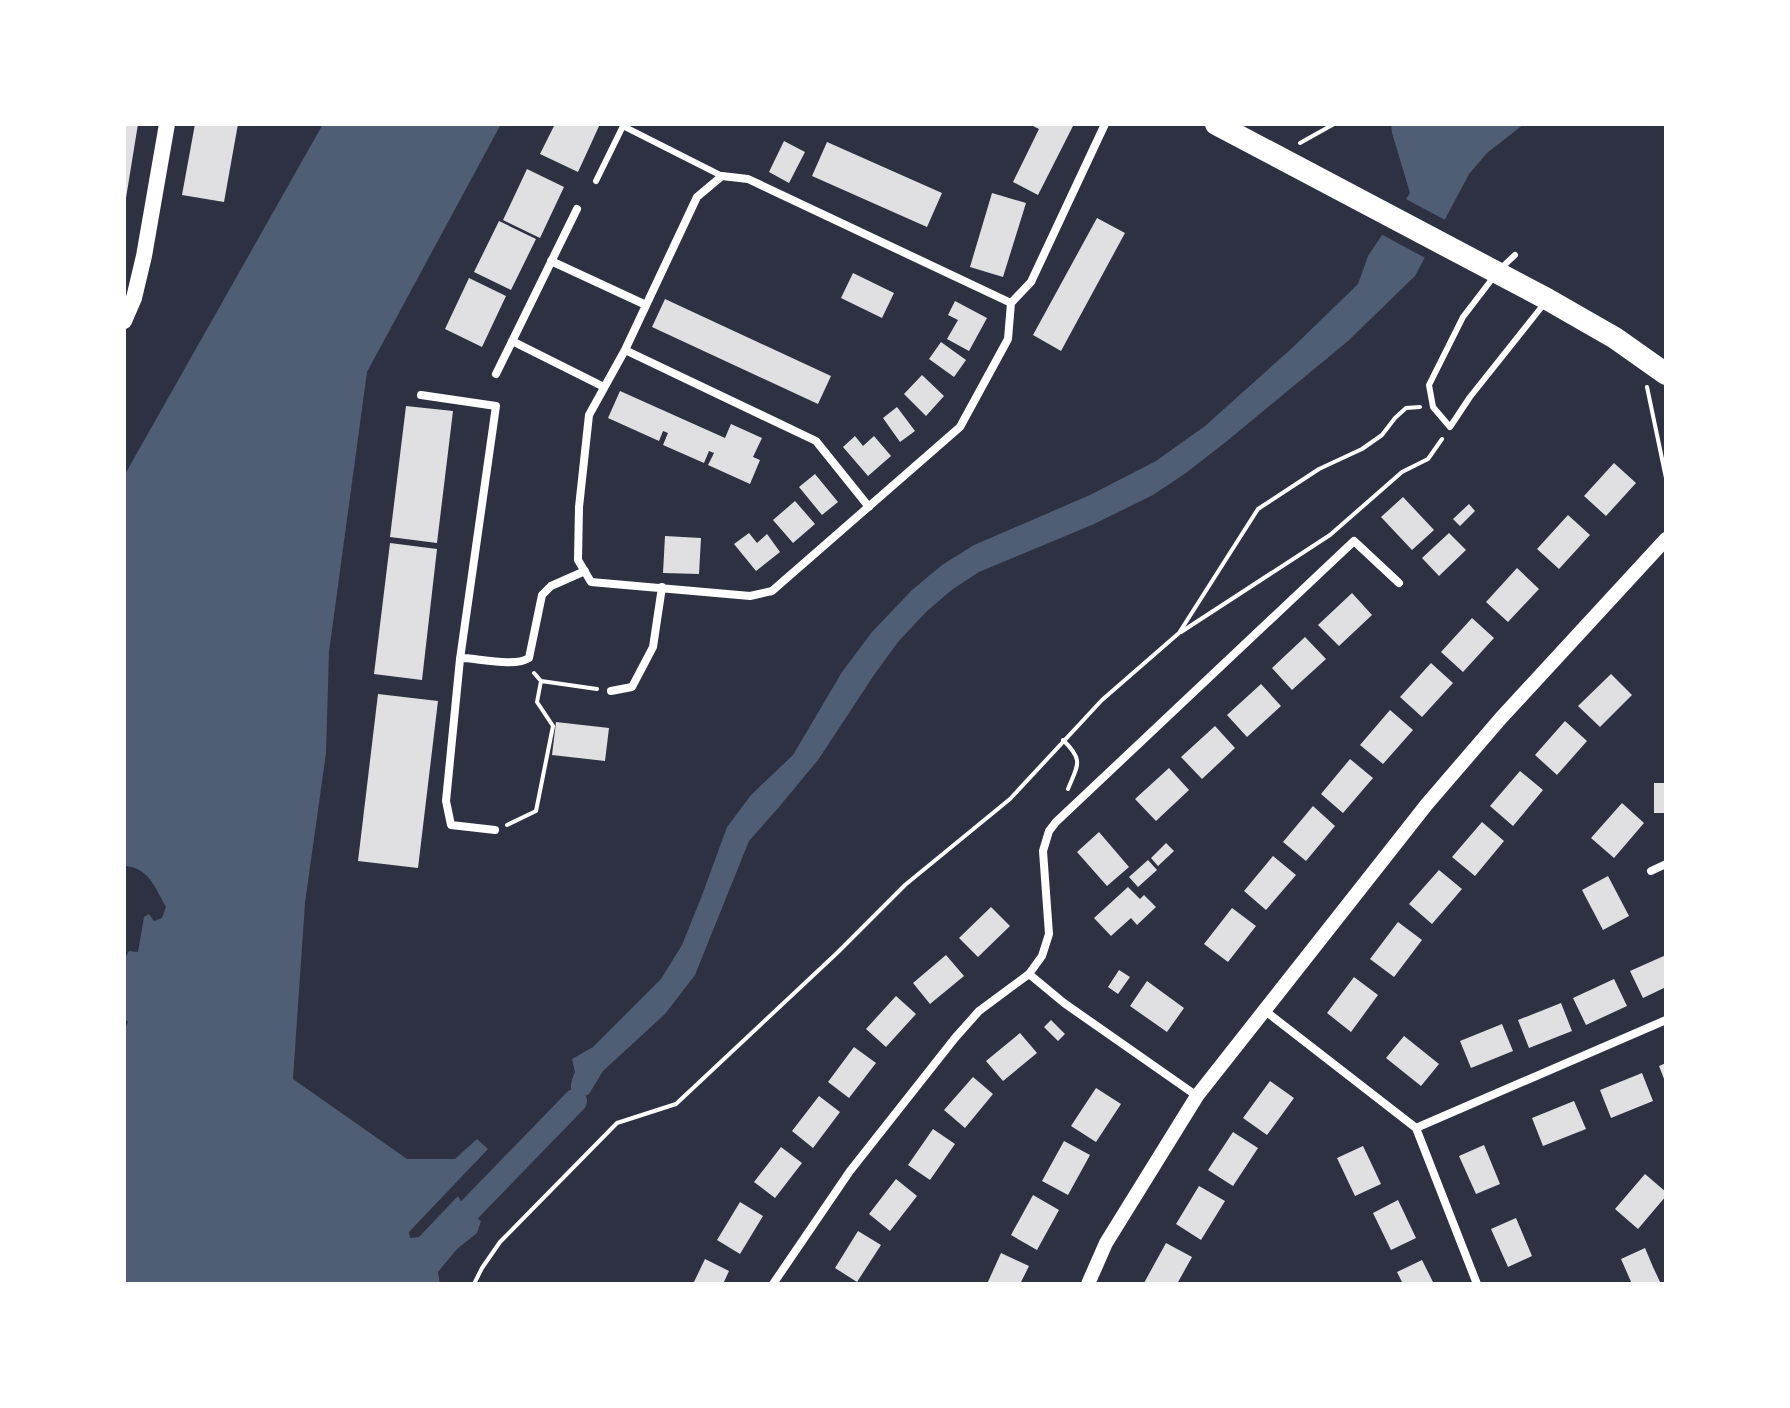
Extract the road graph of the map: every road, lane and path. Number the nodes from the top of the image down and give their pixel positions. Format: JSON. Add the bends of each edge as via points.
{"nodes":[{"id":1,"x":167,"y":124,"type":"edge"},
{"id":2,"x":1105,"y":124,"type":"edge"},
{"id":3,"x":1216,"y":124,"type":"edge"},
{"id":4,"x":1334,"y":124,"type":"edge"},
{"id":5,"x":623,"y":125,"type":"edge"},
{"id":6,"x":1300,"y":143,"type":"dead end"},
{"id":7,"x":722,"y":176,"type":"junction"},
{"id":8,"x":596,"y":181,"type":"dead end"},
{"id":9,"x":577,"y":209,"type":"dead end"},
{"id":10,"x":1515,"y":255,"type":"dead end"},
{"id":11,"x":551,"y":261,"type":"junction"},
{"id":12,"x":1542,"y":296,"type":"junction"},
{"id":13,"x":1011,"y":303,"type":"junction"},
{"id":14,"x":646,"y":305,"type":"junction"},
{"id":15,"x":124,"y":321,"type":"edge"},
{"id":16,"x":512,"y":341,"type":"junction"},
{"id":17,"x":625,"y":350,"type":"junction"},
{"id":18,"x":496,"y":374,"type":"dead end"},
{"id":19,"x":1657,"y":378,"type":"edge"},
{"id":20,"x":604,"y":387,"type":"junction"},
{"id":21,"x":421,"y":395,"type":"dead end"},
{"id":22,"x":1433,"y":407,"type":"junction"},
{"id":23,"x":1450,"y":427,"type":"junction"},
{"id":24,"x":1666,"y":478,"type":"edge"},
{"id":25,"x":869,"y":507,"type":"junction"},
{"id":26,"x":1666,"y":539,"type":"edge"},
{"id":27,"x":585,"y":571,"type":"junction"},
{"id":28,"x":1399,"y":583,"type":"dead end"},
{"id":29,"x":662,"y":587,"type":"junction"},
{"id":30,"x":1179,"y":633,"type":"junction"},
{"id":31,"x":460,"y":659,"type":"junction"},
{"id":32,"x":524,"y":661,"type":"junction"},
{"id":33,"x":541,"y":681,"type":"junction"},
{"id":34,"x":611,"y":691,"type":"joint"},
{"id":35,"x":1063,"y":740,"type":"junction"},
{"id":36,"x":1077,"y":774,"type":"dead end"},
{"id":37,"x":495,"y":830,"type":"joint"},
{"id":38,"x":1666,"y":864,"type":"edge"},
{"id":39,"x":1651,"y":871,"type":"dead end"},
{"id":40,"x":1029,"y":974,"type":"junction"},
{"id":41,"x":1264,"y":1010,"type":"junction"},
{"id":42,"x":1666,"y":1020,"type":"edge"},
{"id":43,"x":1197,"y":1096,"type":"junction"},
{"id":44,"x":1416,"y":1128,"type":"junction"},
{"id":45,"x":474,"y":1284,"type":"edge"},
{"id":46,"x":773,"y":1284,"type":"edge"},
{"id":47,"x":1088,"y":1284,"type":"edge"},
{"id":48,"x":1477,"y":1284,"type":"edge"}],
"edges":[{"from":1,"to":15,"type":"main road","via":[[144,256]]},
{"from":2,"to":13,"type":"street","via":[[1031,282]]},
{"from":3,"to":12,"type":"highway"},
{"from":4,"to":6,"type":"path"},
{"from":5,"to":7,"type":"lane"},
{"from":5,"to":8,"type":"lane"},
{"from":7,"to":13,"type":"street","via":[[748,179]]},
{"from":7,"to":14,"type":"street","via":[[697,197]]},
{"from":9,"to":11,"type":"street"},
{"from":10,"to":22,"type":"lane","via":[[1463,317],[1429,385]]},
{"from":11,"to":14,"type":"street"},
{"from":11,"to":16,"type":"street"},
{"from":12,"to":19,"type":"highway","via":[[1615,338]]},
{"from":12,"to":23,"type":"lane"},
{"from":13,"to":25,"type":"street","via":[[1008,339],[960,427]]},
{"from":14,"to":17,"type":"street"},
{"from":16,"to":18,"type":"street"},
{"from":16,"to":20,"type":"street"},
{"from":17,"to":20,"type":"street"},
{"from":17,"to":25,"type":"street","via":[[816,441]]},
{"from":19,"to":24,"type":"path","via":[[1647,393]]},
{"from":20,"to":27,"type":"street","via":[[589,415],[579,507],[578,560]]},
{"from":21,"to":31,"type":"street","via":[[496,406]]},
{"from":22,"to":23,"type":"lane"},
{"from":22,"to":30,"type":"path","via":[[1406,408],[1362,449],[1319,469],[1258,509]]},
{"from":23,"to":30,"type":"path","via":[[1428,459],[1402,472],[1330,535]]},
{"from":25,"to":29,"type":"street","via":[[772,591],[750,596]]},
{"from":26,"to":41,"type":"street","via":[[1427,804]]},
{"from":27,"to":29,"type":"street","via":[[591,582]]},
{"from":27,"to":32,"type":"street","via":[[542,595],[529,658]]},
{"from":28,"to":40,"type":"street","via":[[1354,541],[1056,822],[1043,851],[1047,946]]},
{"from":29,"to":34,"type":"street","via":[[653,647],[632,687]]},
{"from":30,"to":35,"type":"path"},
{"from":31,"to":32,"type":"street"},
{"from":31,"to":37,"type":"street","via":[[446,801],[451,825]]},
{"from":32,"to":33,"type":"path"},
{"from":33,"to":34,"type":"path"},
{"from":33,"to":37,"type":"path","via":[[537,702],[553,726],[536,811]]},
{"from":35,"to":36,"type":"path","via":[[1077,759]]},
{"from":35,"to":45,"type":"path","via":[[1010,799],[905,885],[676,1104],[617,1123],[500,1242]]},
{"from":38,"to":39,"type":"street"},
{"from":40,"to":43,"type":"street"},
{"from":40,"to":46,"type":"street","via":[[979,1011],[955,1038],[850,1171]]},
{"from":41,"to":43,"type":"street"},
{"from":41,"to":44,"type":"street"},
{"from":42,"to":44,"type":"street"},
{"from":43,"to":47,"type":"street","via":[[1106,1243]]},
{"from":44,"to":48,"type":"street"}]}
